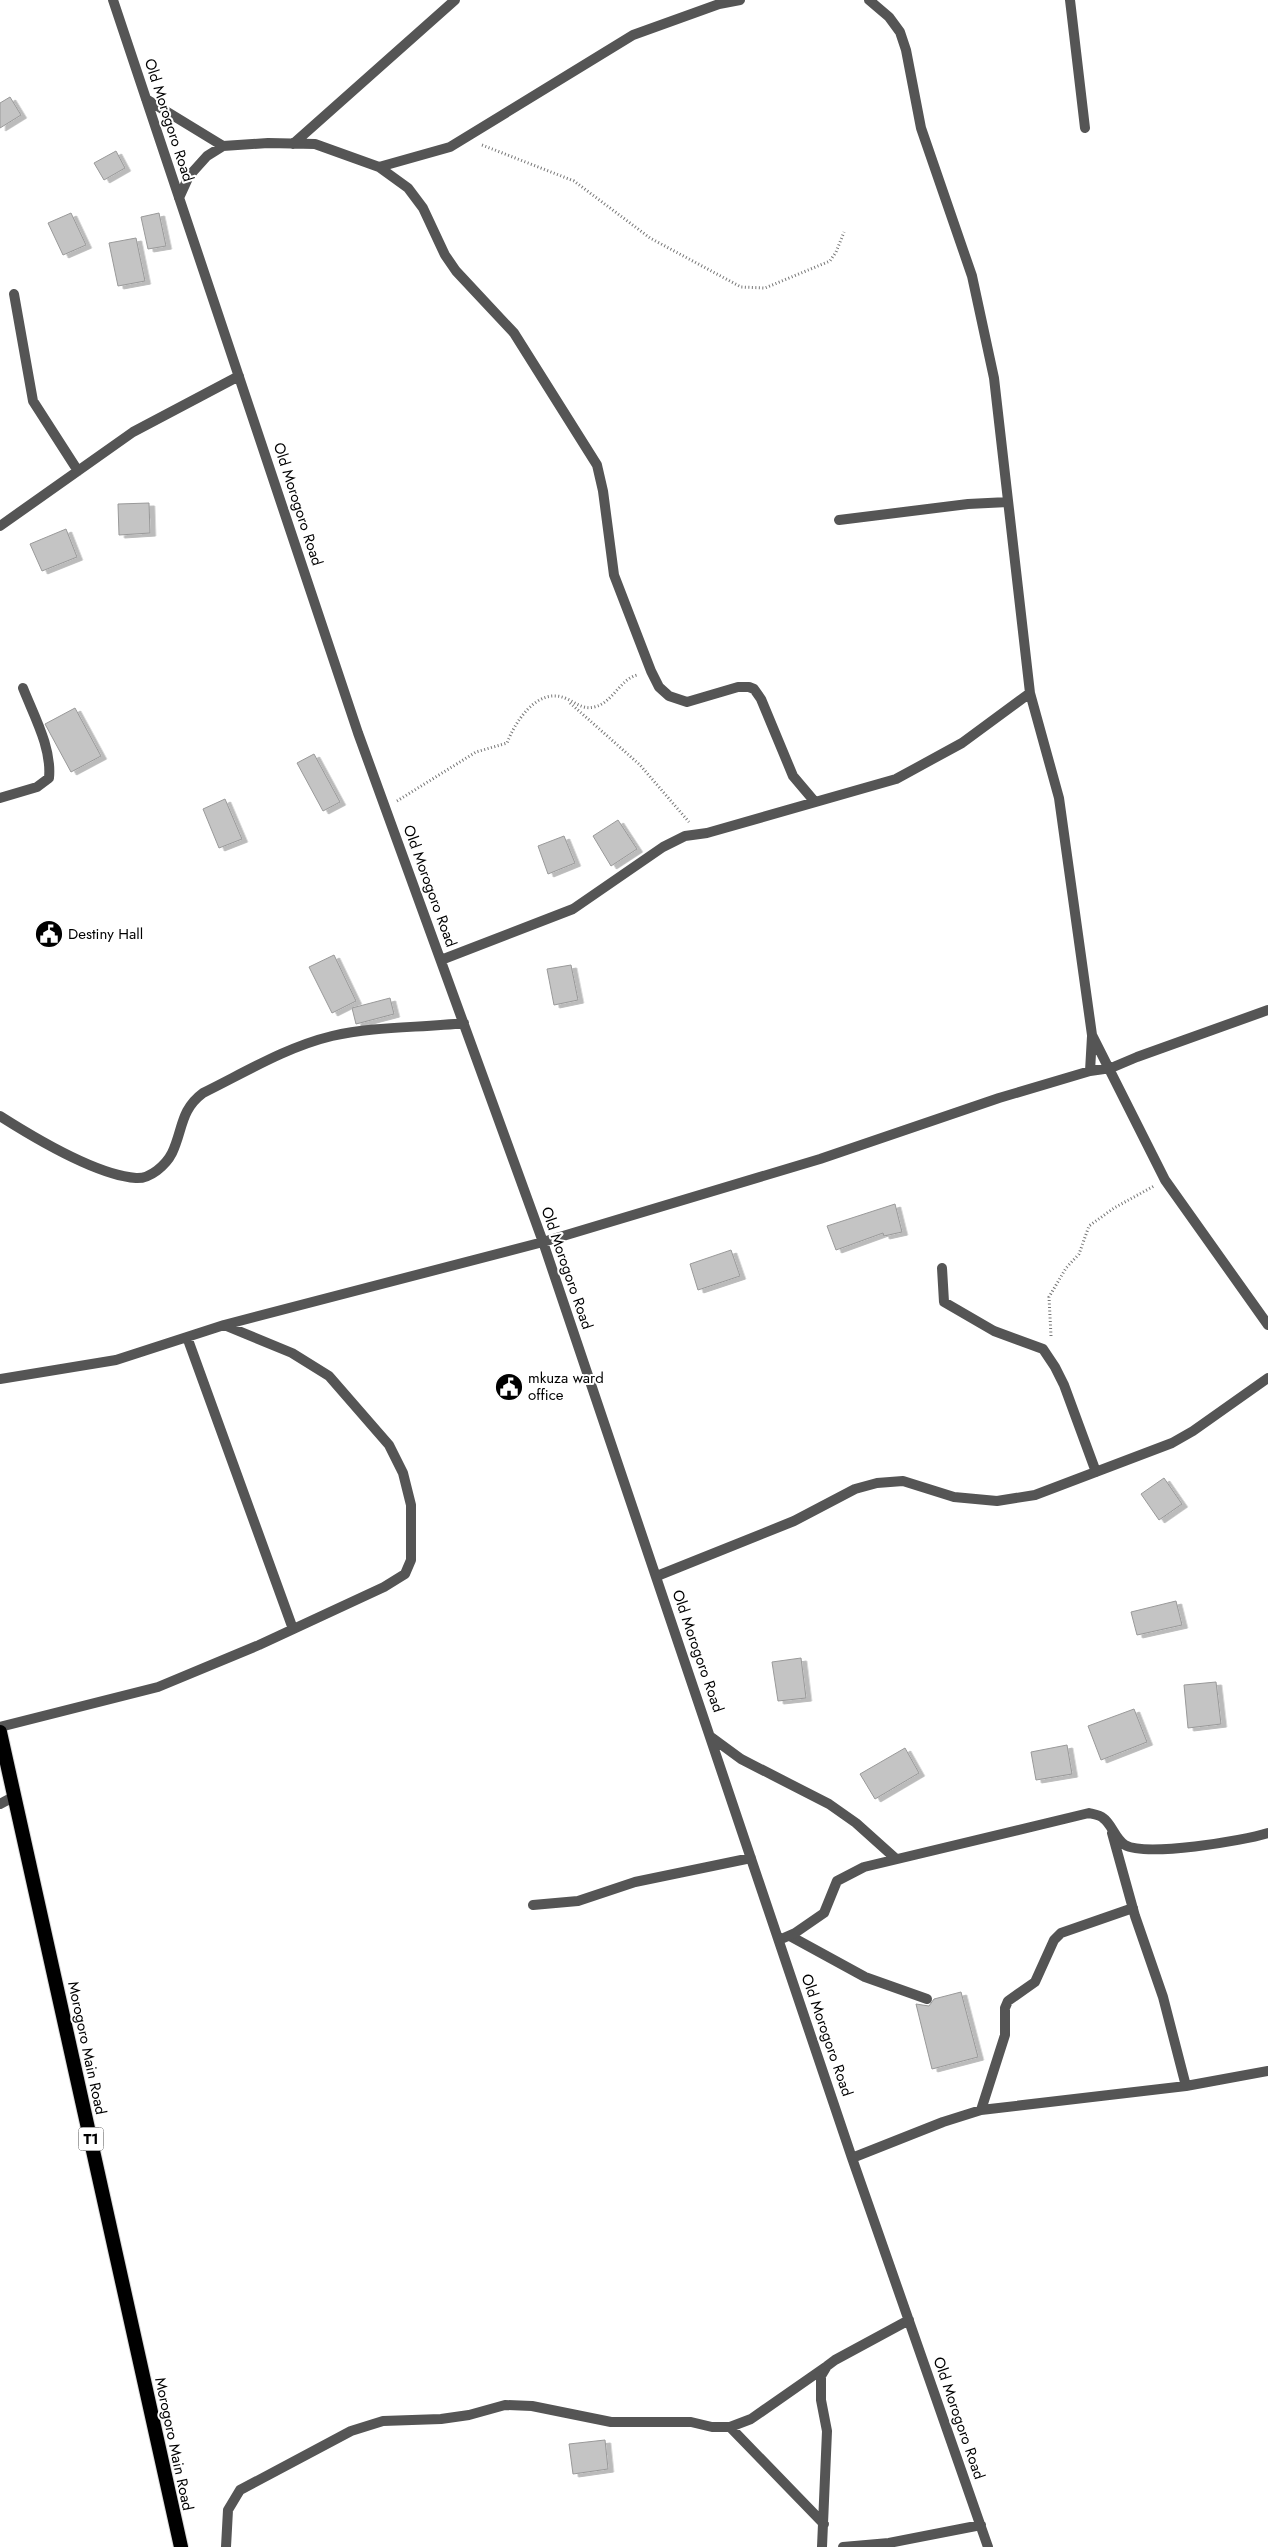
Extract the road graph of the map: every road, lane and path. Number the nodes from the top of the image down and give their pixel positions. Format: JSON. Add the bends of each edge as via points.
{"nodes":[{"id":1,"x":113,"y":0,"type":"edge"},
{"id":2,"x":455,"y":0,"type":"edge"},
{"id":3,"x":740,"y":0,"type":"edge"},
{"id":4,"x":869,"y":0,"type":"edge"},
{"id":5,"x":1070,"y":0,"type":"edge"},
{"id":6,"x":146,"y":98,"type":"junction"},
{"id":7,"x":1084,"y":128,"type":"dead end"},
{"id":8,"x":465,"y":139,"type":"junction"},
{"id":9,"x":293,"y":144,"type":"junction"},
{"id":10,"x":223,"y":146,"type":"junction"},
{"id":11,"x":379,"y":167,"type":"junction"},
{"id":12,"x":179,"y":198,"type":"junction"},
{"id":13,"x":844,"y":232,"type":"dead end"},
{"id":14,"x":14,"y":294,"type":"dead end"},
{"id":15,"x":239,"y":376,"type":"junction"},
{"id":16,"x":78,"y":471,"type":"junction"},
{"id":17,"x":1008,"y":502,"type":"junction"},
{"id":18,"x":839,"y":520,"type":"dead end"},
{"id":19,"x":0,"y":526,"type":"edge"},
{"id":20,"x":651,"y":671,"type":"junction"},
{"id":21,"x":23,"y":688,"type":"dead end"},
{"id":22,"x":1030,"y":693,"type":"junction"},
{"id":23,"x":564,"y":697,"type":"junction"},
{"id":24,"x":0,"y":798,"type":"edge"},
{"id":25,"x":815,"y":802,"type":"junction"},
{"id":26,"x":385,"y":808,"type":"junction"},
{"id":27,"x":698,"y":834,"type":"junction"},
{"id":28,"x":441,"y":960,"type":"junction"},
{"id":29,"x":1268,"y":1010,"type":"edge"},
{"id":30,"x":464,"y":1023,"type":"junction"},
{"id":31,"x":1092,"y":1035,"type":"junction"},
{"id":32,"x":1111,"y":1068,"type":"junction"},
{"id":33,"x":1090,"y":1071,"type":"junction"},
{"id":34,"x":0,"y":1116,"type":"edge"},
{"id":35,"x":1165,"y":1180,"type":"junction"},
{"id":36,"x":543,"y":1242,"type":"junction"},
{"id":37,"x":942,"y":1268,"type":"dead end"},
{"id":38,"x":224,"y":1325,"type":"junction"},
{"id":39,"x":1268,"y":1325,"type":"edge"},
{"id":40,"x":187,"y":1337,"type":"junction"},
{"id":41,"x":1051,"y":1339,"type":"dead end"},
{"id":42,"x":1268,"y":1378,"type":"edge"},
{"id":43,"x":0,"y":1379,"type":"edge"},
{"id":44,"x":1096,"y":1472,"type":"junction"},
{"id":45,"x":656,"y":1576,"type":"junction"},
{"id":46,"x":293,"y":1629,"type":"junction"},
{"id":47,"x":0,"y":1727,"type":"edge"},
{"id":48,"x":0,"y":1732,"type":"edge"},
{"id":49,"x":711,"y":1737,"type":"junction"},
{"id":50,"x":15,"y":1796,"type":"junction"},
{"id":51,"x":0,"y":1804,"type":"edge"},
{"id":52,"x":1111,"y":1830,"type":"junction"},
{"id":53,"x":1268,"y":1833,"type":"edge"},
{"id":54,"x":751,"y":1858,"type":"junction"},
{"id":55,"x":895,"y":1858,"type":"junction"},
{"id":56,"x":533,"y":1905,"type":"dead end"},
{"id":57,"x":1133,"y":1908,"type":"junction"},
{"id":58,"x":790,"y":1936,"type":"junction"},
{"id":59,"x":779,"y":1940,"type":"junction"},
{"id":60,"x":927,"y":1999,"type":"dead end"},
{"id":61,"x":1268,"y":2072,"type":"edge"},
{"id":62,"x":1186,"y":2086,"type":"junction"},
{"id":63,"x":982,"y":2110,"type":"junction"},
{"id":64,"x":852,"y":2158,"type":"junction"},
{"id":65,"x":909,"y":2320,"type":"junction"},
{"id":66,"x":827,"y":2366,"type":"junction"},
{"id":67,"x":730,"y":2427,"type":"junction"},
{"id":68,"x":824,"y":2524,"type":"junction"},
{"id":69,"x":980,"y":2525,"type":"junction"},
{"id":70,"x":180,"y":2547,"type":"edge"},
{"id":71,"x":226,"y":2547,"type":"edge"},
{"id":72,"x":822,"y":2547,"type":"edge"},
{"id":73,"x":843,"y":2547,"type":"edge"},
{"id":74,"x":988,"y":2547,"type":"edge"}],
"edges":[{"from":1,"to":6,"type":"street","name":"Old Morogoro Road"},
{"from":2,"to":9,"type":"street"},
{"from":3,"to":8,"type":"street","via":[[719,4],[633,35]]},
{"from":4,"to":17,"type":"street","via":[[900,32],[921,128],[972,276],[994,378]]},
{"from":5,"to":7,"type":"street"},
{"from":6,"to":10,"type":"street"},
{"from":6,"to":12,"type":"street","name":"Old Morogoro Road"},
{"from":8,"to":11,"type":"street"},
{"from":8,"to":13,"type":"path","via":[[574,181],[650,238],[741,287],[765,288],[830,261]]},
{"from":9,"to":10,"type":"street"},
{"from":9,"to":11,"type":"street","via":[[315,144]]},
{"from":10,"to":12,"type":"street","via":[[207,156],[189,176]]},
{"from":11,"to":20,"type":"street","via":[[408,188],[423,208],[445,255],[514,333],[597,465],[614,575]]},
{"from":12,"to":15,"type":"street","name":"Old Morogoro Road"},
{"from":14,"to":16,"type":"street","via":[[33,401]]},
{"from":15,"to":16,"type":"street","via":[[133,432]]},
{"from":15,"to":26,"type":"street","name":"Old Morogoro Road"},
{"from":16,"to":19,"type":"street"},
{"from":17,"to":18,"type":"street"},
{"from":17,"to":22,"type":"street"},
{"from":20,"to":23,"type":"path","via":[[634,675],[605,702],[594,707],[580,706]]},
{"from":20,"to":25,"type":"street","via":[[659,687],[677,701],[687,702],[738,687],[754,689],[792,776]]},
{"from":21,"to":24,"type":"street","via":[[46,748],[49,778],[37,787]]},
{"from":22,"to":25,"type":"street","via":[[962,743],[896,779]]},
{"from":22,"to":31,"type":"street","via":[[1059,798]]},
{"from":23,"to":26,"type":"path","via":[[544,697],[515,724],[507,743],[476,752]]},
{"from":23,"to":27,"type":"path","via":[[640,766]]},
{"from":25,"to":27,"type":"street"},
{"from":26,"to":28,"type":"street","name":"Old Morogoro Road"},
{"from":27,"to":28,"type":"street","via":[[685,836],[662,847],[573,909]]},
{"from":28,"to":30,"type":"street","name":"Old Morogoro Road"},
{"from":29,"to":32,"type":"street"},
{"from":30,"to":34,"type":"street","via":[[332,1036],[286,1052],[191,1102],[172,1154],[160,1169],[148,1176],[137,1178],[81,1160]]},
{"from":30,"to":36,"type":"street","name":"Old Morogoro Road"},
{"from":31,"to":32,"type":"street"},
{"from":31,"to":33,"type":"street"},
{"from":32,"to":33,"type":"street"},
{"from":32,"to":35,"type":"street"},
{"from":33,"to":36,"type":"street","via":[[999,1098],[820,1159]]},
{"from":35,"to":39,"type":"street"},
{"from":35,"to":41,"type":"path","via":[[1089,1226],[1079,1254],[1066,1268],[1049,1297]]},
{"from":36,"to":38,"type":"street"},
{"from":36,"to":45,"type":"street","name":"Old Morogoro Road"},
{"from":37,"to":44,"type":"street","via":[[944,1302],[994,1331],[1042,1349],[1055,1366]]},
{"from":38,"to":40,"type":"street"},
{"from":38,"to":46,"type":"street","via":[[292,1354],[329,1376],[389,1445],[403,1473],[411,1505],[411,1560],[405,1574]]},
{"from":40,"to":43,"type":"street","via":[[116,1360]]},
{"from":40,"to":46,"type":"street"},
{"from":42,"to":44,"type":"street","via":[[1172,1443]]},
{"from":44,"to":45,"type":"street","via":[[1035,1496],[997,1501],[954,1497],[903,1481],[877,1483],[855,1490],[794,1521]]},
{"from":45,"to":49,"type":"street","name":"Old Morogoro Road"},
{"from":46,"to":47,"type":"street","via":[[158,1687]]},
{"from":48,"to":50,"type":"highway","name":"Morogoro Main Road","number":"T1"},
{"from":49,"to":54,"type":"street","name":"Old Morogoro Road"},
{"from":49,"to":55,"type":"street","via":[[741,1759],[828,1804],[856,1823]]},
{"from":50,"to":51,"type":"street"},
{"from":50,"to":70,"type":"highway","name":"Morogoro Main Road","number":"T1"},
{"from":52,"to":53,"type":"street","via":[[1124,1844],[1141,1850],[1250,1839]]},
{"from":52,"to":55,"type":"street","via":[[1104,1818],[1089,1813]]},
{"from":52,"to":57,"type":"street"},
{"from":54,"to":56,"type":"street","via":[[635,1882],[578,1900]]},
{"from":54,"to":59,"type":"street","name":"Old Morogoro Road"},
{"from":55,"to":58,"type":"street","via":[[844,1875],[837,1881],[824,1913]]},
{"from":57,"to":62,"type":"street","via":[[1163,1997]]},
{"from":57,"to":63,"type":"street","via":[[1060,1933],[1035,1982],[1008,2001],[1005,2035]]},
{"from":58,"to":59,"type":"street"},
{"from":58,"to":60,"type":"street","via":[[865,1977]]},
{"from":59,"to":64,"type":"street","name":"Old Morogoro Road"},
{"from":61,"to":62,"type":"street"},
{"from":62,"to":63,"type":"street"},
{"from":63,"to":64,"type":"street"},
{"from":64,"to":65,"type":"street","name":"Old Morogoro Road"},
{"from":65,"to":66,"type":"street"},
{"from":65,"to":69,"type":"street","name":"Old Morogoro Road"},
{"from":66,"to":67,"type":"street","via":[[751,2419]]},
{"from":66,"to":68,"type":"street","via":[[821,2376],[821,2400],[827,2431]]},
{"from":67,"to":68,"type":"street"},
{"from":67,"to":71,"type":"street","via":[[691,2422],[611,2422],[556,2410],[505,2405],[441,2419],[383,2421],[351,2431],[240,2490],[228,2510]]},
{"from":68,"to":72,"type":"street"},
{"from":69,"to":73,"type":"street","via":[[889,2543]]},
{"from":69,"to":74,"type":"street","name":"Old Morogoro Road"}]}
